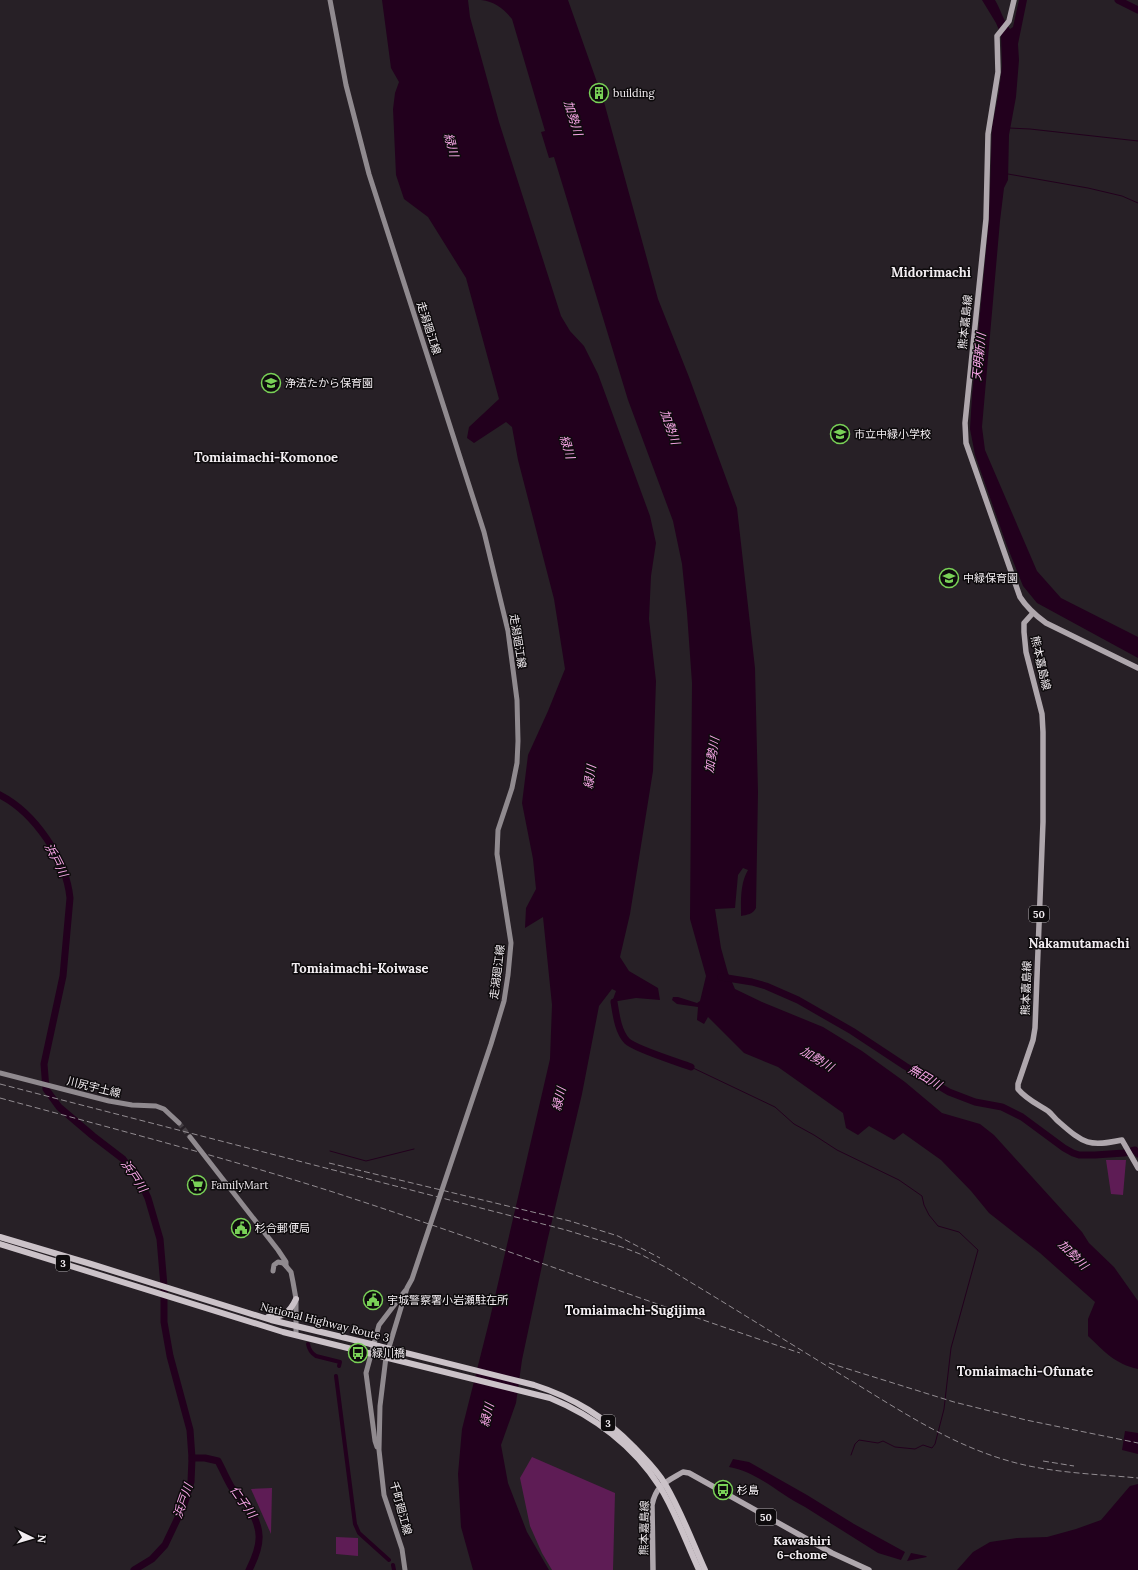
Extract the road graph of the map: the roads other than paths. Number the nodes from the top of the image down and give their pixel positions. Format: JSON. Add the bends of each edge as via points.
{"nodes":[{"id":1,"x":330,"y":0,"type":"edge"},
{"id":2,"x":1014,"y":0,"type":"edge"},
{"id":3,"x":1033,"y":613,"type":"junction"},
{"id":4,"x":1138,"y":668,"type":"edge"},
{"id":5,"x":0,"y":1074,"type":"edge"},
{"id":6,"x":179,"y":1123,"type":"tunnel mouth"},
{"id":7,"x":190,"y":1137,"type":"tunnel mouth"},
{"id":8,"x":1138,"y":1168,"type":"edge"},
{"id":9,"x":0,"y":1237,"type":"edge"},
{"id":10,"x":0,"y":1244,"type":"edge"},
{"id":11,"x":286,"y":1266,"type":"junction"},
{"id":12,"x":273,"y":1271,"type":"dead end"},
{"id":13,"x":407,"y":1288,"type":"junction"},
{"id":14,"x":296,"y":1299,"type":"junction"},
{"id":15,"x":256,"y":1316,"type":"junction"},
{"id":16,"x":296,"y":1327,"type":"junction"},
{"id":17,"x":296,"y":1335,"type":"junction"},
{"id":18,"x":390,"y":1349,"type":"junction"},
{"id":19,"x":388,"y":1358,"type":"junction"},
{"id":20,"x":366,"y":1373,"type":"joint"},
{"id":21,"x":379,"y":1450,"type":"junction"},
{"id":22,"x":662,"y":1485,"type":"junction"},
{"id":23,"x":405,"y":1570,"type":"edge"},
{"id":24,"x":653,"y":1570,"type":"edge"},
{"id":25,"x":698,"y":1570,"type":"edge"},
{"id":26,"x":705,"y":1570,"type":"edge"},
{"id":27,"x":869,"y":1570,"type":"edge"}],
"edges":[{"from":1,"to":13,"type":"main road","name":"走潟廻江線","via":[[346,85],[369,174],[484,532],[508,631],[516,700],[517,763],[512,788],[498,830],[496,854],[511,943],[504,1001],[457,1148]]},
{"from":2,"to":3,"type":"main road","name":"熊本嘉島線","via":[[1010,18],[997,36],[998,72],[988,134],[986,220],[965,434],[969,453],[1020,597]]},
{"from":3,"to":4,"type":"main road","name":"熊本嘉島線","via":[[1046,623]]},
{"from":3,"to":8,"type":"main road","name":"熊本嘉島線","number":"50","via":[[1024,623],[1024,632],[1026,652],[1043,721],[1043,822],[1035,1028],[1018,1089],[1079,1139],[1100,1144],[1122,1140]]},
{"from":5,"to":6,"type":"main road","name":"川尻宇土線","via":[[122,1104],[156,1106],[164,1109]]},
{"from":7,"to":11,"type":"main road","via":[[278,1250]]},
{"from":9,"to":15,"type":"highway","name":"National Highway Route 3","number":"3"},
{"from":10,"to":17,"type":"highway","name":"National Highway Route 3","number":"3"},
{"from":11,"to":12,"type":"main road","via":[[278,1262],[274,1265]]},
{"from":11,"to":14,"type":"main road","via":[[291,1272]]},
{"from":13,"to":18,"type":"main road","name":"走潟廻江線"},
{"from":13,"to":20,"type":"main road","name":"走潟廻江線","via":[[379,1325]]},
{"from":14,"to":15,"type":"highway","via":[[290,1310],[283,1315],[270,1318]]},
{"from":14,"to":16,"type":"main road"},
{"from":15,"to":16,"type":"highway","name":"National Highway Route 3","number":"3"},
{"from":16,"to":17,"type":"main road"},
{"from":16,"to":18,"type":"highway","name":"National Highway Route 3","number":"3","bridge":true},
{"from":17,"to":19,"type":"highway","name":"National Highway Route 3","number":"3","bridge":true},
{"from":18,"to":19,"type":"main road","name":"走潟廻江線"},
{"from":18,"to":22,"type":"highway","name":"National Highway Route 3","number":"3","via":[[534,1385],[575,1401],[608,1422],[650,1463]]},
{"from":19,"to":21,"type":"main road","name":"千町廻江線","via":[[380,1406]]},
{"from":19,"to":22,"type":"highway","name":"National Highway Route 3","number":"3","via":[[550,1398],[571,1406],[602,1425]]},
{"from":20,"to":21,"type":"main road","name":"千町廻江線"},
{"from":21,"to":23,"type":"main road","name":"千町廻江線","via":[[384,1495],[402,1549]]},
{"from":22,"to":24,"type":"main road","name":"熊本嘉島線","via":[[654,1494],[652,1505]]},
{"from":22,"to":25,"type":"highway","name":"National Highway Route 3","number":"3"},
{"from":22,"to":26,"type":"highway","name":"National Highway Route 3","number":"3"},
{"from":22,"to":27,"type":"main road","number":"50","via":[[683,1472],[689,1473],[832,1553]]}]}
